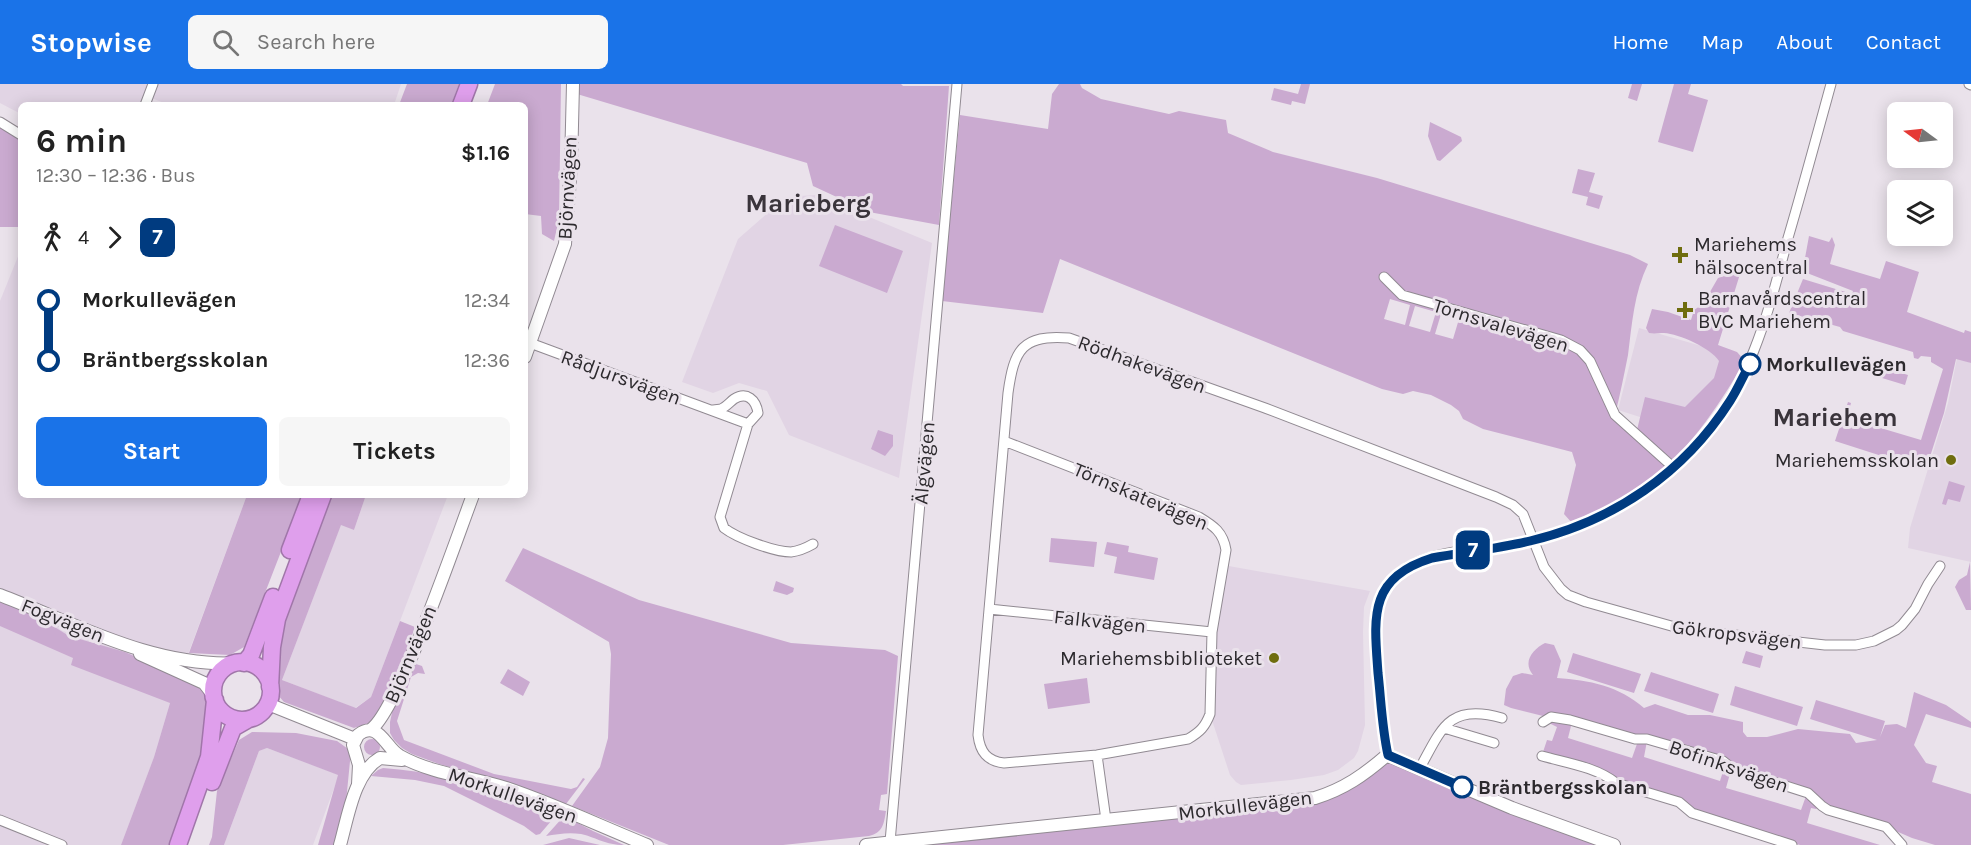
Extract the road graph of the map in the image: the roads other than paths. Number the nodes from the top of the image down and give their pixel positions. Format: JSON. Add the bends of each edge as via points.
{"nodes":[{"id":1,"x":153,"y":84,"type":"edge"},
{"id":2,"x":469,"y":84,"type":"edge"},
{"id":3,"x":479,"y":84,"type":"edge"},
{"id":4,"x":573,"y":84,"type":"edge"},
{"id":5,"x":957,"y":84,"type":"edge"},
{"id":6,"x":1831,"y":84,"type":"edge"},
{"id":7,"x":146,"y":102,"type":"edge"},
{"id":8,"x":462,"y":102,"type":"edge"},
{"id":9,"x":472,"y":102,"type":"edge"},
{"id":10,"x":0,"y":122,"type":"edge"},
{"id":11,"x":18,"y":133,"type":"edge"},
{"id":12,"x":1383,"y":277,"type":"dead end"},
{"id":13,"x":530,"y":343,"type":"junction"},
{"id":14,"x":528,"y":349,"type":"edge"},
{"id":15,"x":711,"y":410,"type":"junction"},
{"id":16,"x":748,"y":424,"type":"junction"},
{"id":17,"x":1004,"y":441,"type":"junction"},
{"id":18,"x":1674,"y":468,"type":"junction"},
{"id":19,"x":310,"y":498,"type":"edge"},
{"id":20,"x":323,"y":498,"type":"edge"},
{"id":21,"x":472,"y":498,"type":"edge"},
{"id":22,"x":1533,"y":540,"type":"junction"},
{"id":23,"x":813,"y":544,"type":"dead end"},
{"id":24,"x":1940,"y":566,"type":"dead end"},
{"id":25,"x":0,"y":595,"type":"edge"},
{"id":26,"x":988,"y":609,"type":"junction"},
{"id":27,"x":1212,"y":632,"type":"junction"},
{"id":28,"x":126,"y":645,"type":"junction"},
{"id":29,"x":242,"y":663,"type":"junction"},
{"id":30,"x":270,"y":687,"type":"junction"},
{"id":31,"x":214,"y":698,"type":"junction"},
{"id":32,"x":268,"y":704,"type":"junction"},
{"id":33,"x":386,"y":711,"type":"junction"},
{"id":34,"x":1502,"y":718,"type":"dead end"},
{"id":35,"x":247,"y":720,"type":"junction"},
{"id":36,"x":1543,"y":722,"type":"dead end"},
{"id":37,"x":1444,"y":728,"type":"junction"},
{"id":38,"x":370,"y":730,"type":"junction"},
{"id":39,"x":355,"y":739,"type":"junction"},
{"id":40,"x":384,"y":739,"type":"junction"},
{"id":41,"x":1494,"y":743,"type":"dead end"},
{"id":42,"x":1097,"y":755,"type":"junction"},
{"id":43,"x":1388,"y":755,"type":"junction"},
{"id":44,"x":357,"y":756,"type":"junction"},
{"id":45,"x":1542,"y":756,"type":"dead end"},
{"id":46,"x":377,"y":760,"type":"junction"},
{"id":47,"x":412,"y":763,"type":"junction"},
{"id":48,"x":1420,"y":768,"type":"junction"},
{"id":49,"x":358,"y":784,"type":"junction"},
{"id":50,"x":0,"y":820,"type":"edge"},
{"id":51,"x":1106,"y":820,"type":"junction"},
{"id":52,"x":890,"y":842,"type":"junction"},
{"id":53,"x":907,"y":843,"type":"edge"},
{"id":54,"x":62,"y":845,"type":"edge"},
{"id":55,"x":178,"y":845,"type":"edge"},
{"id":56,"x":189,"y":845,"type":"edge"},
{"id":57,"x":340,"y":845,"type":"edge"},
{"id":58,"x":647,"y":845,"type":"edge"},
{"id":59,"x":866,"y":845,"type":"edge"},
{"id":60,"x":1614,"y":845,"type":"edge"},
{"id":61,"x":1792,"y":845,"type":"edge"},
{"id":62,"x":1902,"y":845,"type":"edge"}],
"edges":[{"from":1,"to":7,"type":"street"},
{"from":2,"to":8,"type":"highway"},
{"from":3,"to":9,"type":"highway"},
{"from":4,"to":13,"type":"street","name":"Björnvägen","via":[[566,244]]},
{"from":5,"to":52,"type":"street","name":"Älgvägen"},
{"from":6,"to":18,"type":"street","via":[[1750,364],[1731,400]]},
{"from":10,"to":11,"type":"street"},
{"from":12,"to":18,"type":"street","name":"Tornsvalevägen","via":[[1402,295],[1561,340],[1580,350],[1590,361],[1615,415]]},
{"from":13,"to":14,"type":"street","name":"Björnvägen"},
{"from":13,"to":15,"type":"street","name":"Rådjursvägen"},
{"from":15,"to":16,"type":"street","name":"Rådjursvägen"},
{"from":15,"to":16,"type":"street","via":[[721,409],[736,398],[750,397],[757,404],[758,413]]},
{"from":16,"to":23,"type":"street","via":[[720,523],[731,533],[773,549],[789,552]]},
{"from":17,"to":22,"type":"street","name":"Rödhakevägen","via":[[1012,366],[1022,349],[1041,337],[1069,338],[1496,497],[1523,514]]},
{"from":17,"to":26,"type":"street","name":"Rödhakevägen"},
{"from":17,"to":27,"type":"street","name":"Törnskatevägen","via":[[1151,497],[1199,517],[1220,531],[1226,550]]},
{"from":18,"to":22,"type":"street","via":[[1616,508],[1577,527]]},
{"from":19,"to":29,"type":"highway","via":[[254,648]]},
{"from":20,"to":30,"type":"highway","via":[[277,619]]},
{"from":21,"to":33,"type":"street","name":"Björnvägen","via":[[425,623]]},
{"from":22,"to":24,"type":"street","name":"Gökropsvägen","via":[[1552,579],[1577,599],[1682,629],[1841,646],[1874,641],[1896,630],[1915,609]]},
{"from":22,"to":43,"type":"street","via":[[1424,560],[1401,571],[1386,587],[1376,612],[1375,629]]},
{"from":25,"to":28,"type":"street","name":"Fogvägen"},
{"from":26,"to":27,"type":"street","name":"Falkvägen"},
{"from":26,"to":42,"type":"street","name":"Rödhakevägen","via":[[980,747],[994,762],[1004,764]]},
{"from":27,"to":42,"type":"street","name":"Törnskatevägen","via":[[1210,714],[1200,732],[1188,739]]},
{"from":28,"to":29,"type":"street","name":"Fogvägen","via":[[182,660]]},
{"from":28,"to":31,"type":"street","name":"Fogvägen","via":[[142,656],[204,682]]},
{"from":29,"to":30,"type":"highway","via":[[259,669]]},
{"from":29,"to":31,"type":"highway","via":[[228,666],[220,673],[214,685]]},
{"from":30,"to":32,"type":"highway"},
{"from":31,"to":35,"type":"highway","via":[[227,716]]},
{"from":31,"to":55,"type":"highway","via":[[209,757]]},
{"from":32,"to":35,"type":"highway"},
{"from":32,"to":39,"type":"street"},
{"from":33,"to":38,"type":"street","name":"Björnvägen"},
{"from":33,"to":40,"type":"street","name":"Björnvägen"},
{"from":34,"to":37,"type":"street","via":[[1466,713]]},
{"from":35,"to":56,"type":"highway","via":[[233,728]]},
{"from":36,"to":62,"type":"street","name":"Bofinksvägen","via":[[1551,717],[1570,720],[1723,761],[1733,769],[1808,792],[1828,810],[1887,826]]},
{"from":37,"to":41,"type":"street"},
{"from":37,"to":48,"type":"street"},
{"from":38,"to":39,"type":"street","name":"Björnvägen","via":[[362,731]]},
{"from":38,"to":40,"type":"street"},
{"from":39,"to":44,"type":"street","name":"Björnvägen"},
{"from":40,"to":46,"type":"street","name":"Björnvägen","via":[[384,753]]},
{"from":40,"to":47,"type":"street","name":"Morkullevägen","via":[[390,750]]},
{"from":42,"to":51,"type":"street"},
{"from":43,"to":48,"type":"street"},
{"from":43,"to":51,"type":"street","name":"Morkullevägen","via":[[1358,780],[1315,798]]},
{"from":44,"to":46,"type":"street","via":[[363,761]]},
{"from":44,"to":49,"type":"street","name":"Björnvägen"},
{"from":45,"to":61,"type":"street","via":[[1679,802],[1692,813]]},
{"from":46,"to":47,"type":"street","via":[[390,758]]},
{"from":46,"to":49,"type":"street","name":"Björnvägen"},
{"from":47,"to":58,"type":"street","name":"Morkullevägen","via":[[507,788]]},
{"from":48,"to":60,"type":"street","via":[[1512,808]]},
{"from":49,"to":57,"type":"street","name":"Björnvägen"},
{"from":50,"to":54,"type":"street"},
{"from":51,"to":53,"type":"street","name":"Morkullevägen"},
{"from":52,"to":53,"type":"street","name":"Morkullevägen"},
{"from":52,"to":59,"type":"street","name":"Morkullevägen"}]}
